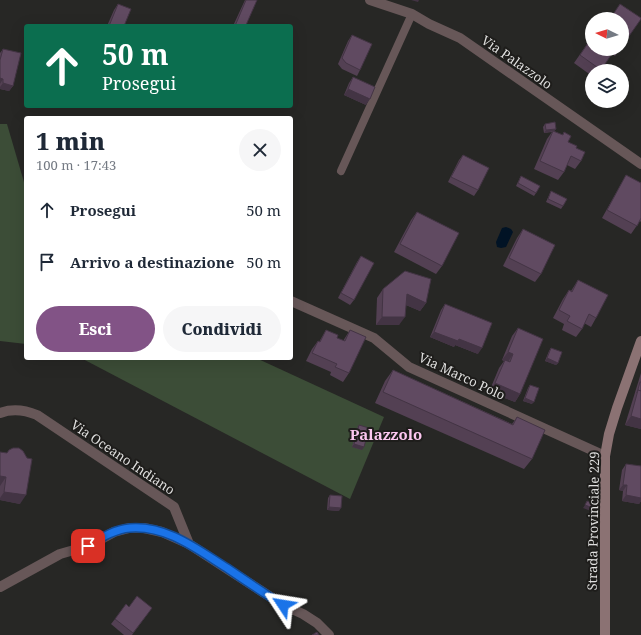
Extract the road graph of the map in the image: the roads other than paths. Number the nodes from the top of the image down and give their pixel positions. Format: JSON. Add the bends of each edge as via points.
{"nodes":[{"id":1,"x":370,"y":0,"type":"edge"},
{"id":2,"x":412,"y":14,"type":"junction"},
{"id":3,"x":641,"y":164,"type":"edge"},
{"id":4,"x":341,"y":171,"type":"dead end"},
{"id":5,"x":293,"y":302,"type":"edge"},
{"id":6,"x":641,"y":341,"type":"edge"},
{"id":7,"x":0,"y":413,"type":"edge"},
{"id":8,"x":605,"y":456,"type":"junction"},
{"id":9,"x":190,"y":544,"type":"junction"},
{"id":10,"x":0,"y":588,"type":"edge"},
{"id":11,"x":329,"y":635,"type":"edge"},
{"id":12,"x":606,"y":635,"type":"edge"}],
"edges":[{"from":1,"to":2,"type":"street","name":"Via Palazzolo"},
{"from":2,"to":3,"type":"street","name":"Via Palazzolo","via":[[460,38]]},
{"from":2,"to":4,"type":"lane"},
{"from":5,"to":8,"type":"street","name":"Via Marco Polo","via":[[374,338],[409,367]]},
{"from":6,"to":8,"type":"street","name":"Strada Provinciale 229","via":[[616,408]]},
{"from":7,"to":9,"type":"street","name":"Via Oceano Indiano","via":[[7,410],[25,410],[37,415],[174,507]]},
{"from":8,"to":12,"type":"street","name":"Strada Provinciale 229"},
{"from":9,"to":10,"type":"street","via":[[162,532],[129,528],[114,532],[88,546],[60,554]]},
{"from":9,"to":11,"type":"street","via":[[283,605],[317,623]]}]}
